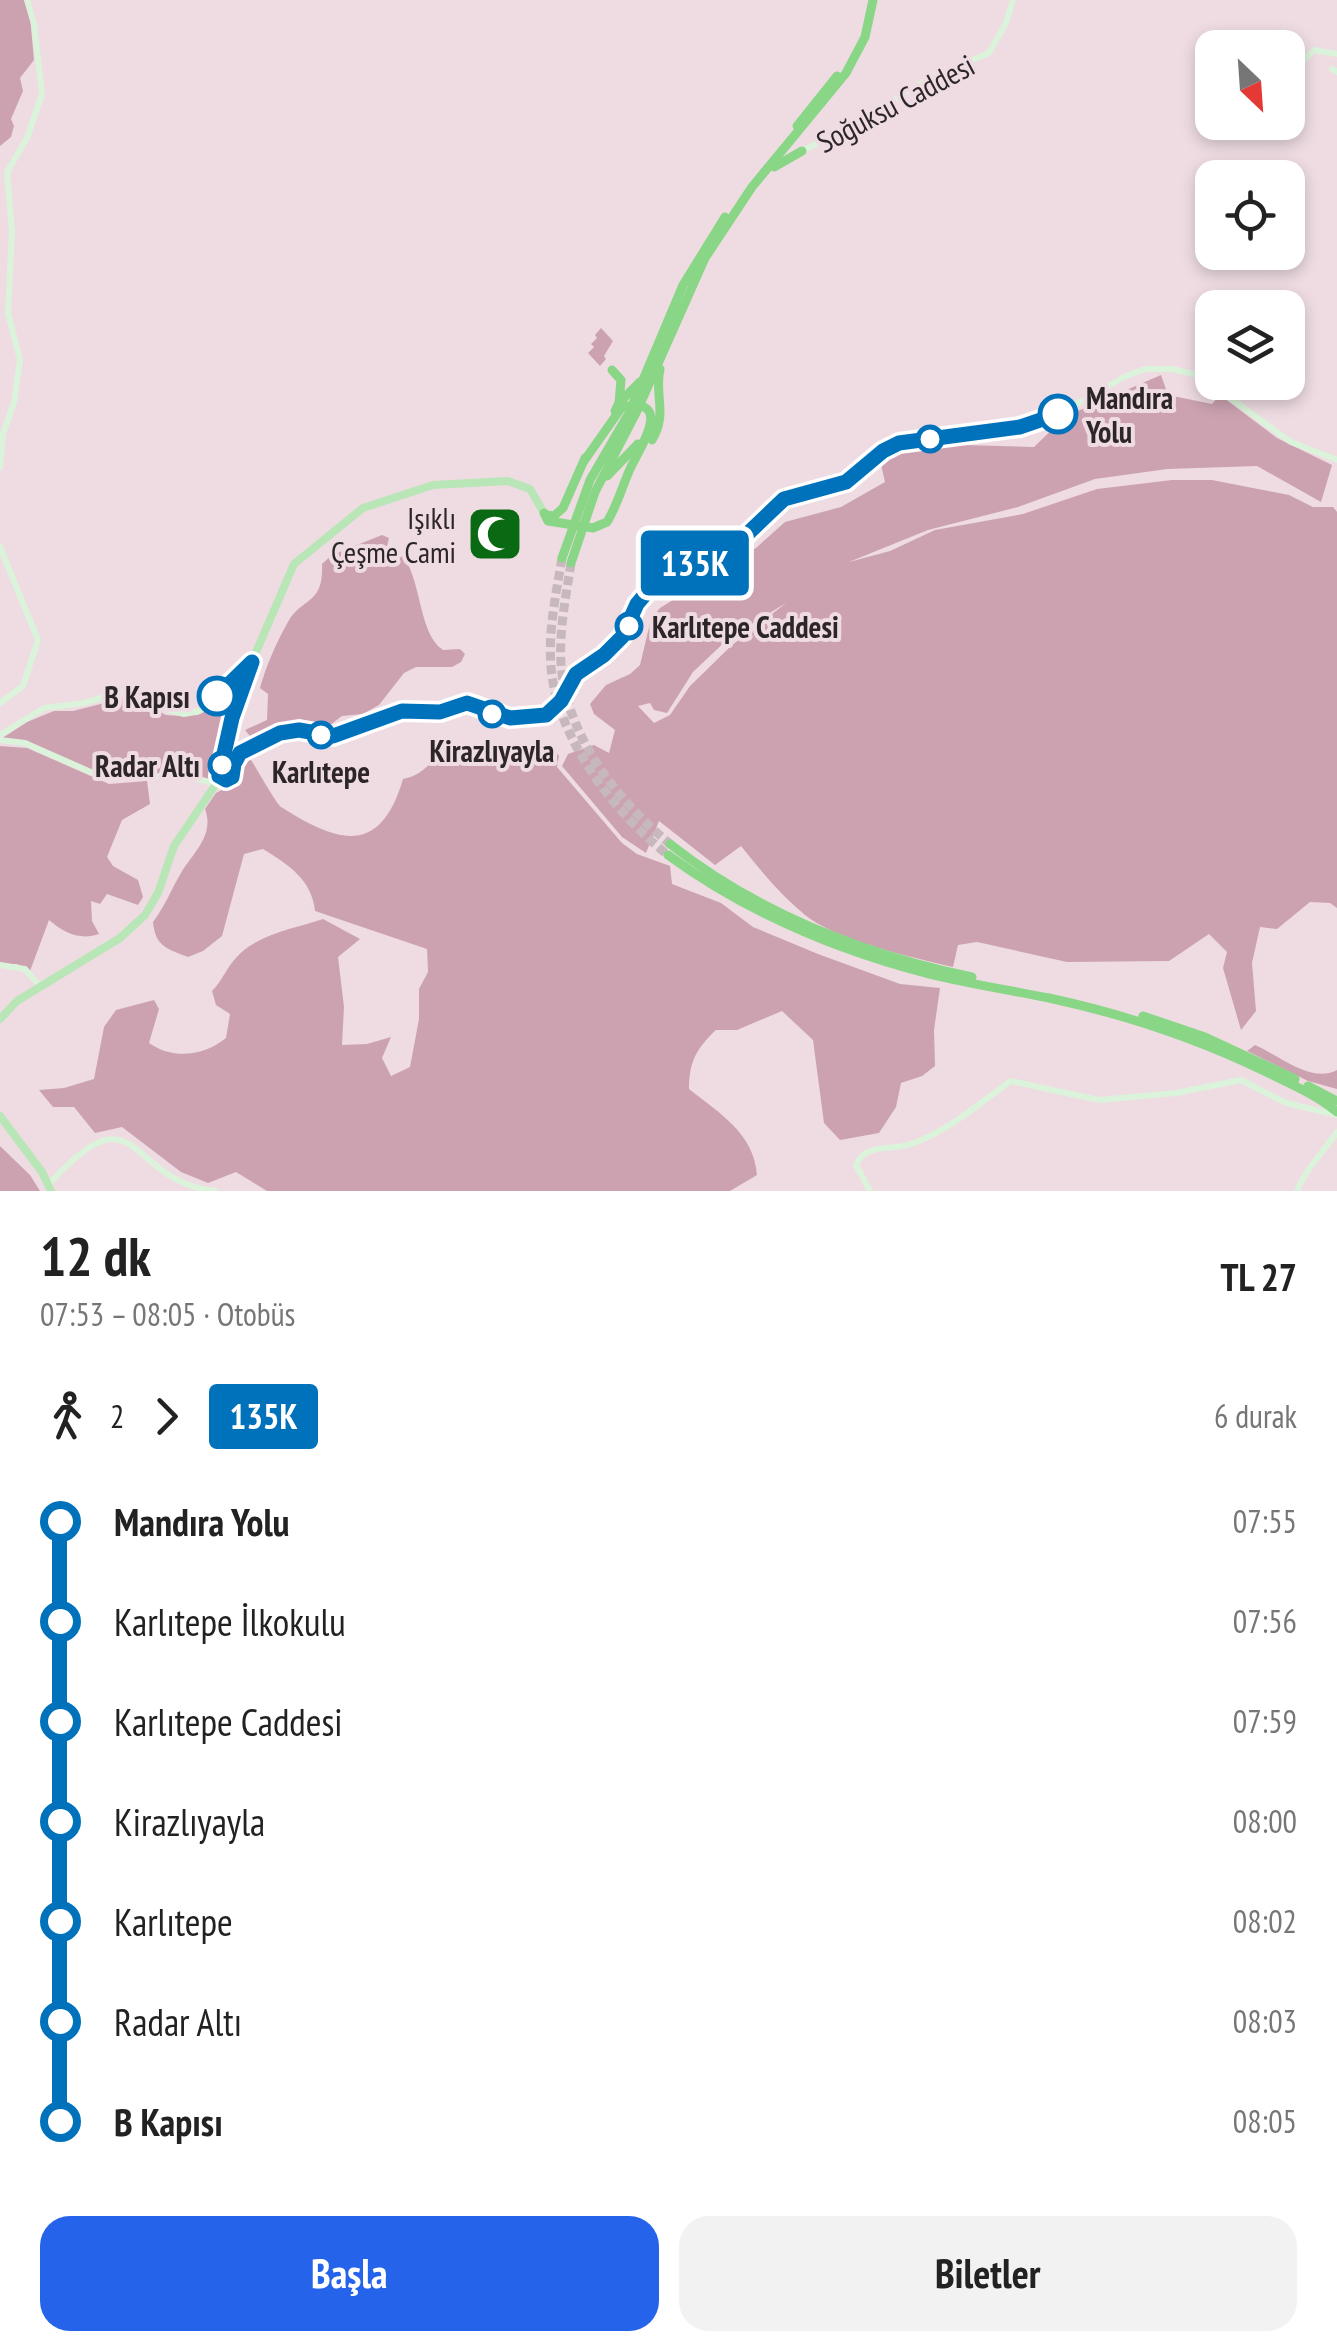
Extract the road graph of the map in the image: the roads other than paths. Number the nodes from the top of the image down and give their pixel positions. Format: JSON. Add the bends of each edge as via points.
{"nodes":[{"id":1,"x":26,"y":0,"type":"edge"},
{"id":2,"x":870,"y":0,"type":"edge"},
{"id":3,"x":1012,"y":0,"type":"edge"},
{"id":4,"x":1337,"y":54,"type":"edge"},
{"id":5,"x":1305,"y":57,"type":"edge"},
{"id":6,"x":788,"y":150,"type":"junction"},
{"id":7,"x":778,"y":168,"type":"dead end"},
{"id":8,"x":761,"y":176,"type":"junction"},
{"id":9,"x":663,"y":356,"type":"junction"},
{"id":10,"x":645,"y":376,"type":"junction"},
{"id":11,"x":637,"y":385,"type":"junction"},
{"id":12,"x":618,"y":410,"type":"junction"},
{"id":13,"x":651,"y":432,"type":"junction"},
{"id":14,"x":1337,"y":460,"type":"edge"},
{"id":15,"x":0,"y":467,"type":"edge"},
{"id":16,"x":590,"y":480,"type":"junction"},
{"id":17,"x":624,"y":483,"type":"junction"},
{"id":18,"x":406,"y":491,"type":"junction"},
{"id":19,"x":595,"y":492,"type":"junction"},
{"id":20,"x":544,"y":513,"type":"junction"},
{"id":21,"x":356,"y":514,"type":"junction"},
{"id":22,"x":0,"y":547,"type":"edge"},
{"id":23,"x":252,"y":662,"type":"junction"},
{"id":24,"x":241,"y":691,"type":"junction"},
{"id":25,"x":0,"y":703,"type":"edge"},
{"id":26,"x":166,"y":709,"type":"junction"},
{"id":27,"x":0,"y":735,"type":"edge"},
{"id":28,"x":218,"y":783,"type":"junction"},
{"id":29,"x":0,"y":965,"type":"edge"},
{"id":30,"x":40,"y":986,"type":"junction"},
{"id":31,"x":0,"y":1019,"type":"edge"},
{"id":32,"x":1337,"y":1101,"type":"edge"},
{"id":33,"x":1337,"y":1113,"type":"edge"},
{"id":34,"x":0,"y":1116,"type":"edge"},
{"id":35,"x":1337,"y":1132,"type":"edge"},
{"id":36,"x":50,"y":1187,"type":"edge"},
{"id":37,"x":215,"y":1191,"type":"edge"},
{"id":38,"x":870,"y":1191,"type":"edge"},
{"id":39,"x":1297,"y":1191,"type":"edge"}],
"edges":[{"from":1,"to":15,"type":"main road","via":[[42,94],[7,172],[8,313],[20,360]]},
{"from":2,"to":6,"type":"highway","via":[[847,62]]},
{"from":3,"to":6,"type":"main road","name":"Soğuksu Caddesi","via":[[990,54],[931,78],[863,120]]},
{"from":4,"to":5,"type":"main road","via":[[1314,50]]},
{"from":6,"to":8,"type":"highway"},
{"from":6,"to":10,"type":"highway","via":[[743,191],[697,258]]},
{"from":7,"to":8,"type":"highway"},
{"from":8,"to":9,"type":"highway","via":[[705,258]]},
{"from":9,"to":17,"type":"highway","via":[[662,418]]},
{"from":9,"to":19,"type":"highway"},
{"from":10,"to":11,"type":"highway"},
{"from":10,"to":16,"type":"highway"},
{"from":11,"to":12,"type":"highway"},
{"from":11,"to":12,"type":"highway","via":[[614,367],[621,380]]},
{"from":12,"to":13,"type":"highway","via":[[636,406],[650,416]]},
{"from":12,"to":16,"type":"highway"},
{"from":12,"to":20,"type":"highway","via":[[558,515]]},
{"from":13,"to":17,"type":"highway"},
{"from":13,"to":19,"type":"highway"},
{"from":14,"to":28,"type":"main road","via":[[1292,442],[1198,375],[1146,369],[1020,427],[899,443],[846,482],[784,499],[741,540],[644,593],[622,637],[576,674],[546,715],[510,718],[467,703],[440,712],[402,711],[333,736],[280,733],[240,753]]},
{"from":16,"to":19,"type":"highway","via":[[566,560]]},
{"from":17,"to":20,"type":"highway","via":[[607,522],[593,528],[548,521]]},
{"from":18,"to":20,"type":"main road","via":[[516,482],[530,489]]},
{"from":18,"to":21,"type":"main road"},
{"from":18,"to":21,"type":"main road"},
{"from":21,"to":23,"type":"main road","via":[[289,572]]},
{"from":22,"to":25,"type":"main road","via":[[38,640],[23,686]]},
{"from":23,"to":24,"type":"main road"},
{"from":23,"to":26,"type":"main road","via":[[199,708]]},
{"from":24,"to":26,"type":"main road","via":[[191,713]]},
{"from":24,"to":28,"type":"main road"},
{"from":26,"to":27,"type":"main road","via":[[136,692],[39,710]]},
{"from":27,"to":28,"type":"main road","via":[[102,777],[186,776]]},
{"from":28,"to":30,"type":"main road","via":[[174,846],[146,915]]},
{"from":29,"to":30,"type":"main road","via":[[25,969]]},
{"from":30,"to":31,"type":"main road"},
{"from":32,"to":33,"type":"highway","via":[[1267,1064],[1148,1018],[840,940],[669,850],[739,900],[828,942],[931,974],[1142,1022],[1232,1055]]},
{"from":33,"to":38,"type":"main road","via":[[1286,1103],[1241,1080],[1099,1100],[1011,1081],[920,1141],[860,1156],[856,1165]]},
{"from":34,"to":36,"type":"main road"},
{"from":35,"to":39,"type":"main road"},
{"from":36,"to":37,"type":"main road","via":[[72,1160],[113,1137],[180,1184]]}]}
